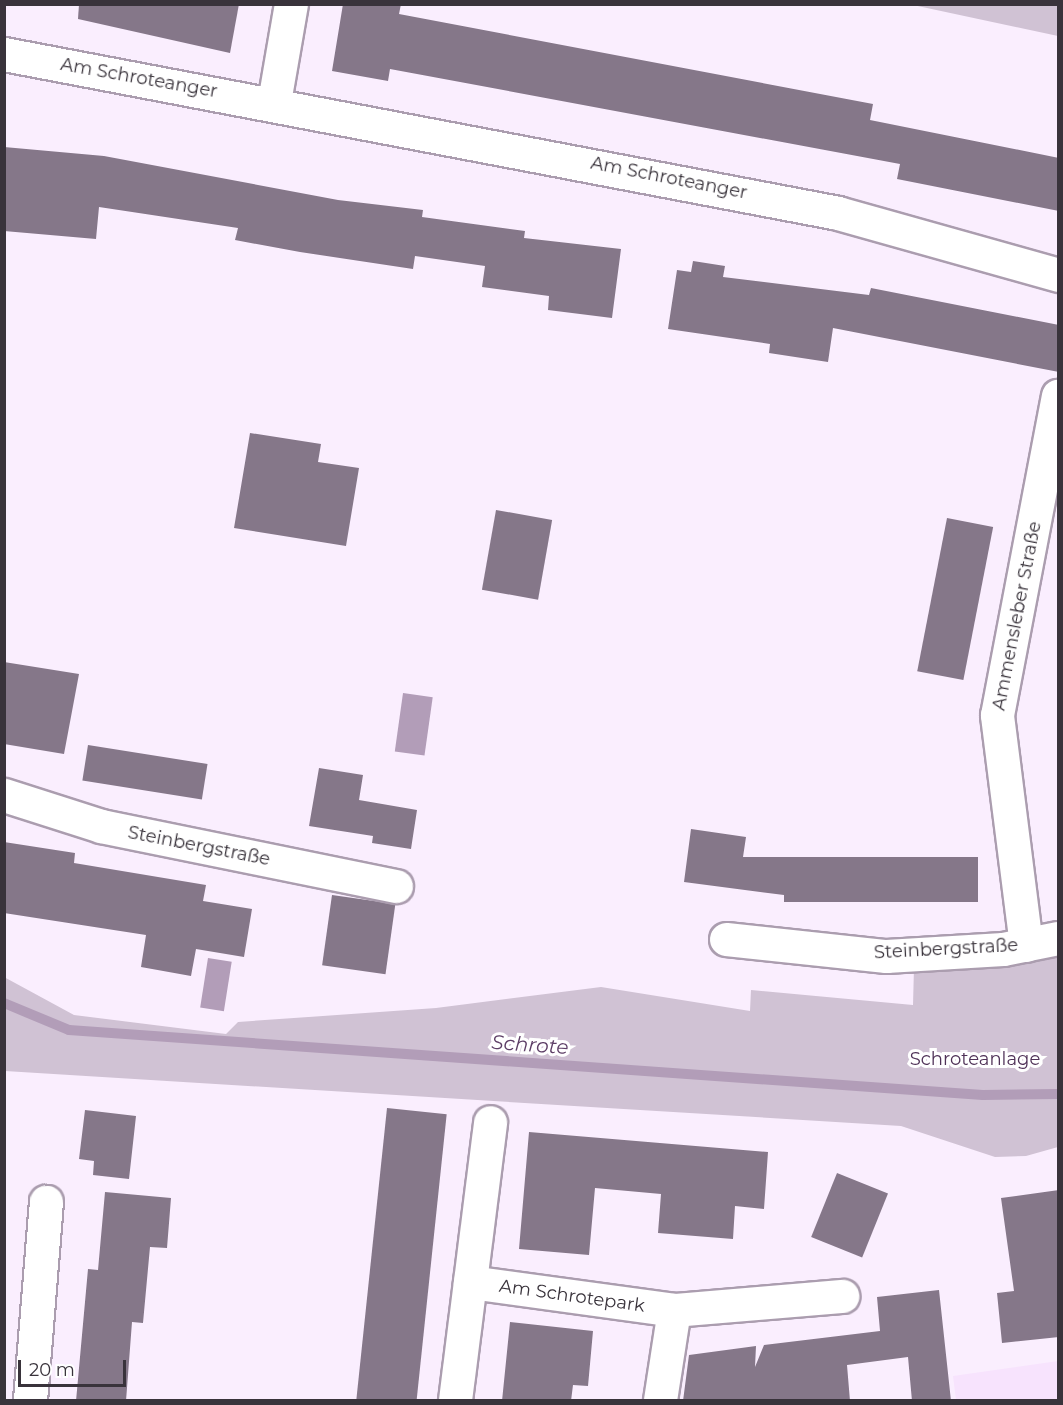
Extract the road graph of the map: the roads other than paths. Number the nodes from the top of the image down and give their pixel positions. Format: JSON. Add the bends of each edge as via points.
{"nodes":[{"id":1,"x":291,"y":4,"type":"edge"},
{"id":2,"x":4,"y":54,"type":"edge"},
{"id":3,"x":274,"y":102,"type":"junction"},
{"id":4,"x":1059,"y":275,"type":"edge"},
{"id":5,"x":1059,"y":396,"type":"edge"},
{"id":6,"x":4,"y":795,"type":"edge"},
{"id":7,"x":396,"y":886,"type":"dead end"},
{"id":8,"x":1059,"y":938,"type":"edge"},
{"id":9,"x":726,"y":939,"type":"dead end"},
{"id":10,"x":1026,"y":945,"type":"junction"},
{"id":11,"x":490,"y":1122,"type":"dead end"},
{"id":12,"x":46,"y":1202,"type":"dead end"},
{"id":13,"x":470,"y":1282,"type":"junction"},
{"id":14,"x":842,"y":1296,"type":"dead end"},
{"id":15,"x":674,"y":1310,"type":"junction"},
{"id":16,"x":30,"y":1401,"type":"edge"},
{"id":17,"x":455,"y":1401,"type":"edge"},
{"id":18,"x":660,"y":1401,"type":"edge"}],
"edges":[{"from":1,"to":3,"type":"street"},
{"from":2,"to":3,"type":"street","name":"Am Schroteanger"},
{"from":3,"to":4,"type":"street","name":"Am Schroteanger","via":[[838,213]]},
{"from":5,"to":10,"type":"street","name":"Ammensleber Straße","via":[[997,715]]},
{"from":6,"to":7,"type":"street","name":"Steinbergstraße","via":[[110,828]]},
{"from":8,"to":10,"type":"street","name":"Steinbergstraße"},
{"from":9,"to":10,"type":"street","name":"Steinbergstraße","via":[[886,956]]},
{"from":11,"to":13,"type":"street"},
{"from":12,"to":16,"type":"street"},
{"from":13,"to":15,"type":"street","name":"Am Schrotepark"},
{"from":13,"to":17,"type":"street"},
{"from":14,"to":15,"type":"street","name":"Am Schrotepark"},
{"from":15,"to":18,"type":"street"}]}
